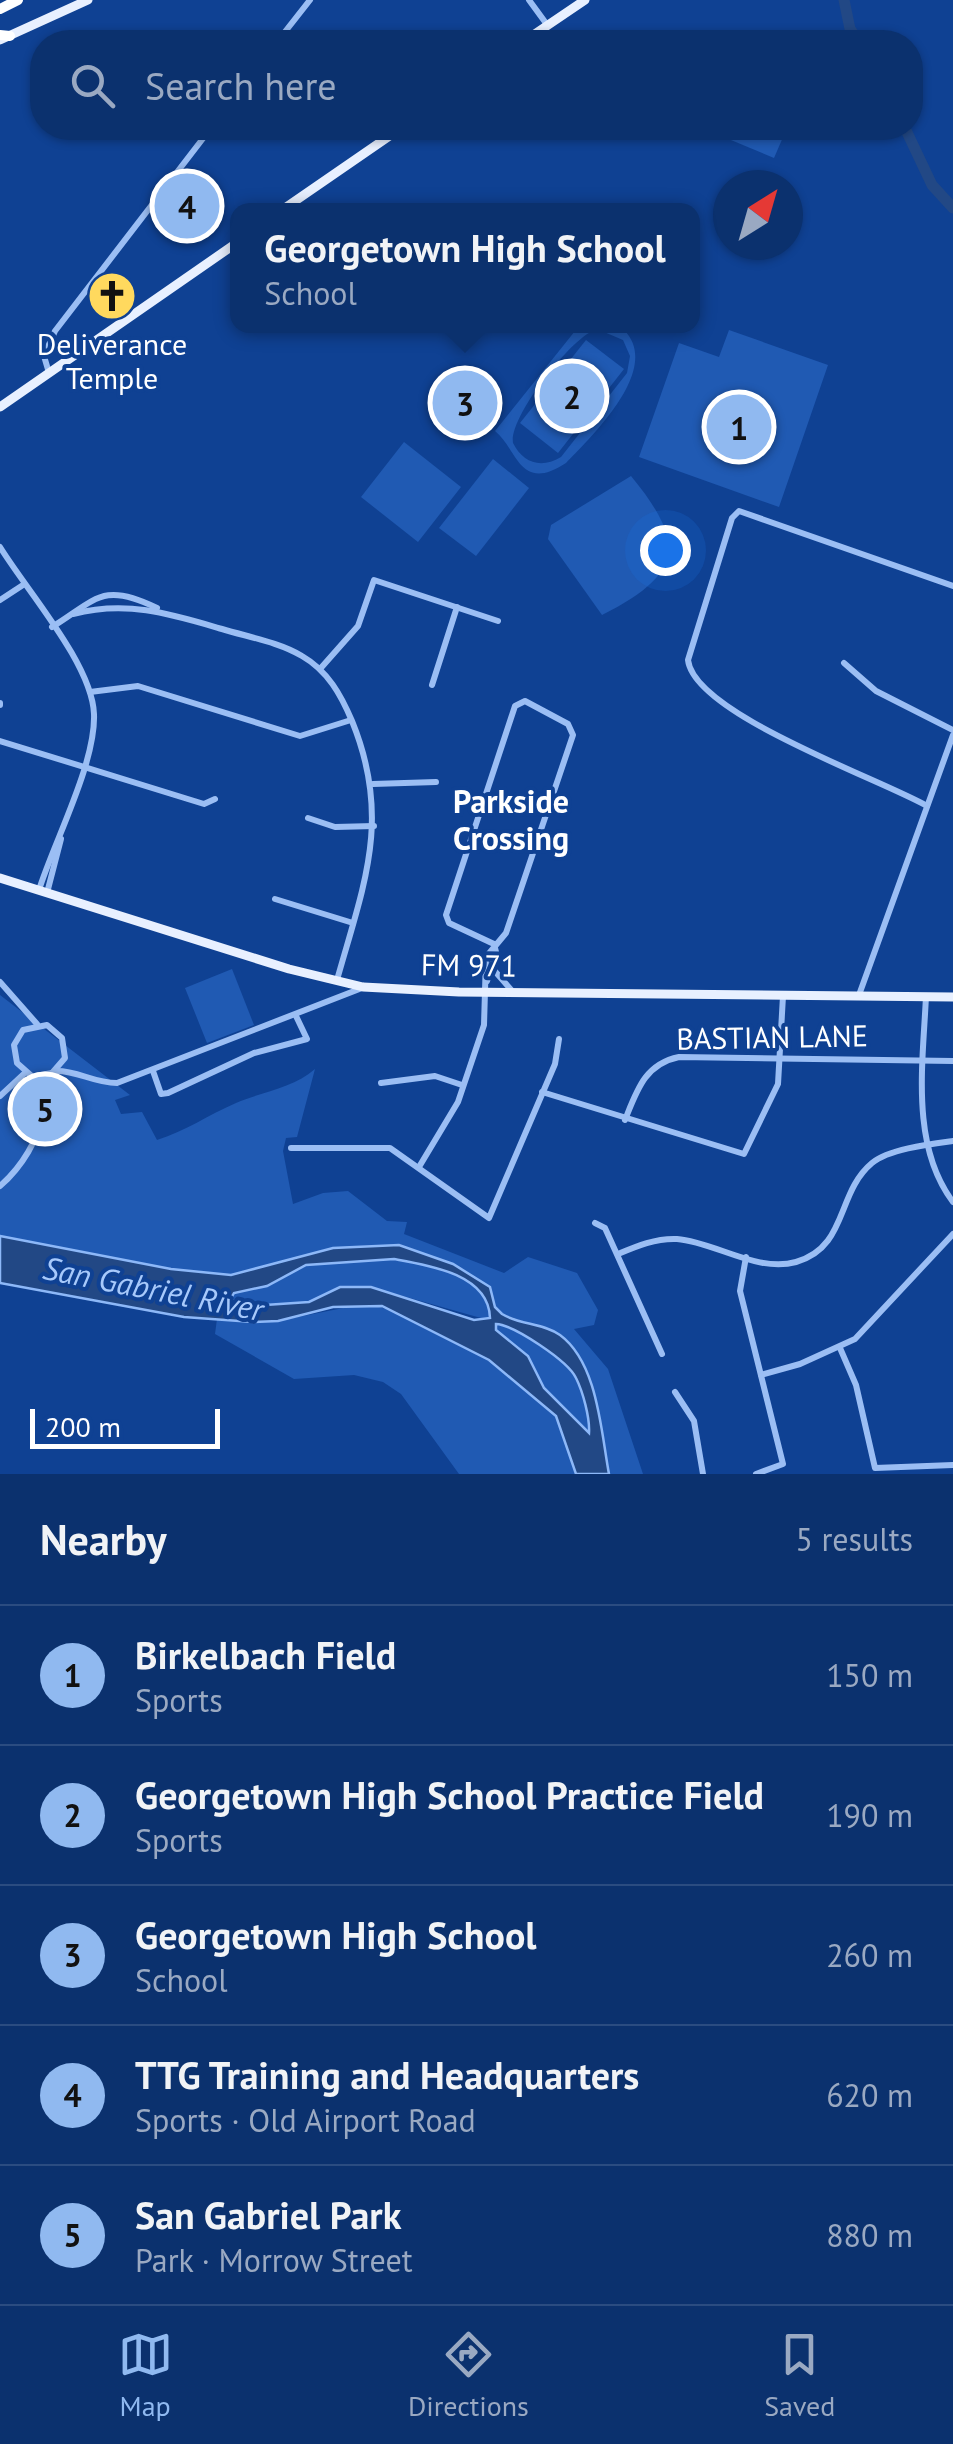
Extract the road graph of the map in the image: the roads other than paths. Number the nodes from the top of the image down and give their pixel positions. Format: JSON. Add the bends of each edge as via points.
{"nodes":[{"id":1,"x":18,"y":0,"type":"edge"},
{"id":2,"x":88,"y":0,"type":"edge"},
{"id":3,"x":310,"y":0,"type":"edge"},
{"id":4,"x":529,"y":0,"type":"edge"},
{"id":5,"x":585,"y":0,"type":"edge"},
{"id":6,"x":0,"y":8,"type":"edge"},
{"id":7,"x":548,"y":26,"type":"junction"},
{"id":8,"x":286,"y":30,"type":"edge"},
{"id":9,"x":542,"y":30,"type":"edge"},
{"id":10,"x":3,"y":37,"type":"edge"},
{"id":11,"x":202,"y":140,"type":"edge"},
{"id":12,"x":384,"y":140,"type":"edge"},
{"id":13,"x":292,"y":203,"type":"edge"},
{"id":14,"x":230,"y":248,"type":"edge"},
{"id":15,"x":49,"y":373,"type":"junction"},
{"id":16,"x":0,"y":407,"type":"edge"},
{"id":17,"x":0,"y":548,"type":"edge"},
{"id":18,"x":23,"y":585,"type":"junction"},
{"id":19,"x":953,"y":586,"type":"edge"},
{"id":20,"x":0,"y":600,"type":"edge"},
{"id":21,"x":457,"y":607,"type":"junction"},
{"id":22,"x":167,"y":612,"type":"junction"},
{"id":23,"x":74,"y":614,"type":"junction"},
{"id":24,"x":498,"y":621,"type":"dead end"},
{"id":25,"x":52,"y":627,"type":"junction"},
{"id":26,"x":844,"y":663,"type":"dead end"},
{"id":27,"x":320,"y":669,"type":"junction"},
{"id":28,"x":432,"y":685,"type":"dead end"},
{"id":29,"x":90,"y":692,"type":"junction"},
{"id":30,"x":351,"y":720,"type":"junction"},
{"id":31,"x":953,"y":733,"type":"edge"},
{"id":32,"x":0,"y":741,"type":"edge"},
{"id":33,"x":83,"y":766,"type":"junction"},
{"id":34,"x":436,"y":782,"type":"dead end"},
{"id":35,"x":373,"y":784,"type":"junction"},
{"id":36,"x":215,"y":800,"type":"dead end"},
{"id":37,"x":928,"y":806,"type":"junction"},
{"id":38,"x":308,"y":818,"type":"dead end"},
{"id":39,"x":374,"y":826,"type":"junction"},
{"id":40,"x":0,"y":878,"type":"edge"},
{"id":41,"x":43,"y":892,"type":"junction"},
{"id":42,"x":275,"y":898,"type":"dead end"},
{"id":43,"x":353,"y":923,"type":"junction"},
{"id":44,"x":494,"y":944,"type":"junction"},
{"id":45,"x":493,"y":968,"type":"junction"},
{"id":46,"x":336,"y":981,"type":"junction"},
{"id":47,"x":0,"y":982,"type":"edge"},
{"id":48,"x":363,"y":987,"type":"junction"},
{"id":49,"x":486,"y":987,"type":"junction"},
{"id":50,"x":514,"y":993,"type":"junction"},
{"id":51,"x":783,"y":993,"type":"junction"},
{"id":52,"x":859,"y":995,"type":"junction"},
{"id":53,"x":926,"y":996,"type":"junction"},
{"id":54,"x":953,"y":996,"type":"edge"},
{"id":55,"x":22,"y":1010,"type":"junction"},
{"id":56,"x":296,"y":1016,"type":"junction"},
{"id":57,"x":37,"y":1024,"type":"junction"},
{"id":58,"x":23,"y":1030,"type":"junction"},
{"id":59,"x":559,"y":1039,"type":"dead end"},
{"id":60,"x":64,"y":1058,"type":"junction"},
{"id":61,"x":781,"y":1058,"type":"junction"},
{"id":62,"x":923,"y":1060,"type":"junction"},
{"id":63,"x":953,"y":1061,"type":"edge"},
{"id":64,"x":17,"y":1063,"type":"junction"},
{"id":65,"x":152,"y":1071,"type":"junction"},
{"id":66,"x":26,"y":1072,"type":"junction"},
{"id":67,"x":54,"y":1072,"type":"junction"},
{"id":68,"x":75,"y":1072,"type":"junction"},
{"id":69,"x":35,"y":1076,"type":"junction"},
{"id":70,"x":14,"y":1078,"type":"junction"},
{"id":71,"x":381,"y":1084,"type":"dead end"},
{"id":72,"x":462,"y":1085,"type":"junction"},
{"id":73,"x":43,"y":1086,"type":"junction"},
{"id":74,"x":542,"y":1092,"type":"junction"},
{"id":75,"x":0,"y":1096,"type":"edge"},
{"id":76,"x":625,"y":1120,"type":"junction"},
{"id":77,"x":953,"y":1141,"type":"edge"},
{"id":78,"x":929,"y":1146,"type":"junction"},
{"id":79,"x":291,"y":1148,"type":"dead end"},
{"id":80,"x":419,"y":1167,"type":"junction"},
{"id":81,"x":0,"y":1186,"type":"edge"},
{"id":82,"x":953,"y":1202,"type":"edge"},
{"id":83,"x":595,"y":1223,"type":"dead end"},
{"id":84,"x":953,"y":1234,"type":"edge"},
{"id":85,"x":618,"y":1254,"type":"junction"},
{"id":86,"x":746,"y":1258,"type":"junction"},
{"id":87,"x":840,"y":1348,"type":"junction"},
{"id":88,"x":662,"y":1354,"type":"dead end"},
{"id":89,"x":761,"y":1374,"type":"junction"},
{"id":90,"x":675,"y":1392,"type":"dead end"},
{"id":91,"x":953,"y":1465,"type":"edge"},
{"id":92,"x":702,"y":1474,"type":"edge"},
{"id":93,"x":756,"y":1474,"type":"edge"}],
"edges":[{"from":1,"to":6,"type":"highway"},
{"from":2,"to":10,"type":"main road"},
{"from":3,"to":8,"type":"street"},
{"from":4,"to":7,"type":"street"},
{"from":5,"to":7,"type":"main road"},
{"from":7,"to":9,"type":"main road"},
{"from":11,"to":15,"type":"street","via":[[55,331],[44,356]]},
{"from":12,"to":13,"type":"main road"},
{"from":14,"to":15,"type":"main road"},
{"from":15,"to":16,"type":"main road"},
{"from":17,"to":18,"type":"street"},
{"from":18,"to":20,"type":"street"},
{"from":18,"to":25,"type":"street"},
{"from":19,"to":37,"type":"street","via":[[740,512],[732,518],[692,644],[691,674],[710,694],[803,750]]},
{"from":21,"to":24,"type":"street"},
{"from":21,"to":27,"type":"street","via":[[374,580],[358,626]]},
{"from":21,"to":28,"type":"street"},
{"from":22,"to":23,"type":"street","via":[[121,606]]},
{"from":22,"to":23,"type":"street","via":[[110,592]]},
{"from":22,"to":27,"type":"street","via":[[286,648]]},
{"from":23,"to":25,"type":"street"},
{"from":25,"to":29,"type":"street"},
{"from":26,"to":31,"type":"street","via":[[900,705],[940,720]]},
{"from":27,"to":30,"type":"street"},
{"from":29,"to":30,"type":"street","via":[[138,686],[300,736]]},
{"from":29,"to":33,"type":"street","via":[[94,723]]},
{"from":30,"to":35,"type":"street"},
{"from":31,"to":37,"type":"street"},
{"from":32,"to":33,"type":"street"},
{"from":33,"to":36,"type":"street","via":[[204,804]]},
{"from":33,"to":41,"type":"street"},
{"from":34,"to":35,"type":"street"},
{"from":35,"to":39,"type":"street"},
{"from":37,"to":52,"type":"street"},
{"from":38,"to":39,"type":"street","via":[[334,827]]},
{"from":39,"to":43,"type":"street"},
{"from":40,"to":41,"type":"main road","name":"FM 971","number":"FM 971"},
{"from":41,"to":46,"type":"main road","name":"FM 971","number":"FM 971"},
{"from":42,"to":43,"type":"street"},
{"from":43,"to":46,"type":"street"},
{"from":44,"to":44,"type":"street","via":[[448,924],[446,915],[515,706],[524,701],[568,724],[573,735],[506,933]]},
{"from":44,"to":45,"type":"street"},
{"from":44,"to":49,"type":"street","via":[[484,966]]},
{"from":45,"to":49,"type":"street"},
{"from":45,"to":50,"type":"street"},
{"from":46,"to":48,"type":"main road","name":"FM 971","number":"FM 971"},
{"from":47,"to":55,"type":"street"},
{"from":48,"to":49,"type":"main road","name":"FM 971","number":"FM 971"},
{"from":48,"to":56,"type":"street"},
{"from":49,"to":50,"type":"main road","name":"FM 971","number":"FM 971"},
{"from":49,"to":72,"type":"street","via":[[484,1025]]},
{"from":50,"to":51,"type":"main road","name":"FM 971","number":"FM 971"},
{"from":51,"to":52,"type":"main road","name":"FM 971","number":"FM 971"},
{"from":51,"to":61,"type":"street"},
{"from":52,"to":53,"type":"main road","name":"FM 971","number":"FM 971"},
{"from":53,"to":54,"type":"main road","name":"FM 971","number":"FM 971"},
{"from":53,"to":62,"type":"street"},
{"from":55,"to":57,"type":"street"},
{"from":55,"to":58,"type":"street"},
{"from":56,"to":65,"type":"street"},
{"from":56,"to":65,"type":"street","via":[[307,1039],[212,1070],[168,1093],[161,1094]]},
{"from":57,"to":58,"type":"street"},
{"from":57,"to":60,"type":"street","via":[[56,1030]]},
{"from":58,"to":64,"type":"street","via":[[14,1046]]},
{"from":59,"to":74,"type":"street"},
{"from":60,"to":67,"type":"street"},
{"from":60,"to":68,"type":"street"},
{"from":61,"to":62,"type":"street","name":"BASTIAN LANE"},
{"from":61,"to":76,"type":"street","name":"BASTIAN LANE","via":[[666,1060],[645,1076]]},
{"from":61,"to":76,"type":"street","via":[[778,1084],[744,1154]]},
{"from":62,"to":63,"type":"street","name":"BASTIAN LANE"},
{"from":62,"to":78,"type":"street"},
{"from":64,"to":66,"type":"street"},
{"from":64,"to":70,"type":"street"},
{"from":65,"to":68,"type":"street","via":[[99,1083]]},
{"from":66,"to":69,"type":"street"},
{"from":66,"to":70,"type":"street"},
{"from":67,"to":68,"type":"street"},
{"from":67,"to":69,"type":"street"},
{"from":67,"to":73,"type":"street"},
{"from":69,"to":73,"type":"street"},
{"from":70,"to":75,"type":"street"},
{"from":71,"to":72,"type":"street","via":[[435,1076]]},
{"from":72,"to":80,"type":"street","via":[[456,1108]]},
{"from":73,"to":81,"type":"street","via":[[34,1140]]},
{"from":74,"to":76,"type":"street"},
{"from":74,"to":80,"type":"street","via":[[490,1218]]},
{"from":77,"to":78,"type":"street"},
{"from":78,"to":82,"type":"street"},
{"from":78,"to":86,"type":"street","via":[[874,1162],[832,1238],[812,1255],[780,1264]]},
{"from":79,"to":80,"type":"street","via":[[390,1148]]},
{"from":83,"to":85,"type":"street","via":[[605,1228]]},
{"from":84,"to":87,"type":"street","via":[[880,1317]]},
{"from":85,"to":86,"type":"street","via":[[678,1239]]},
{"from":85,"to":88,"type":"street"},
{"from":86,"to":89,"type":"street","via":[[740,1290]]},
{"from":87,"to":89,"type":"street"},
{"from":87,"to":91,"type":"street","via":[[875,1468]]},
{"from":89,"to":93,"type":"street","via":[[783,1464]]},
{"from":90,"to":92,"type":"street","via":[[694,1421]]}]}
